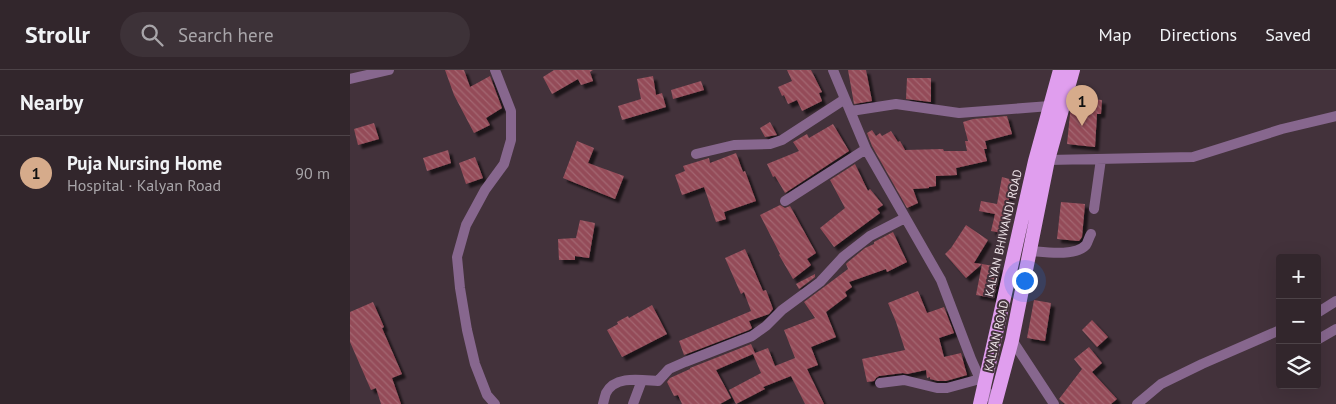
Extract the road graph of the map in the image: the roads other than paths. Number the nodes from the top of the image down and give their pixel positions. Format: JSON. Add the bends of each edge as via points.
{"nodes":[{"id":1,"x":389,"y":70,"type":"edge"},
{"id":2,"x":495,"y":70,"type":"edge"},
{"id":3,"x":833,"y":70,"type":"edge"},
{"id":4,"x":1060,"y":70,"type":"edge"},
{"id":5,"x":1073,"y":70,"type":"edge"},
{"id":6,"x":350,"y":80,"type":"edge"},
{"id":7,"x":845,"y":98,"type":"junction"},
{"id":8,"x":1050,"y":106,"type":"junction"},
{"id":9,"x":851,"y":111,"type":"junction"},
{"id":10,"x":1336,"y":116,"type":"edge"},
{"id":11,"x":866,"y":149,"type":"junction"},
{"id":12,"x":696,"y":154,"type":"dead end"},
{"id":13,"x":1101,"y":159,"type":"junction"},
{"id":14,"x":1048,"y":160,"type":"junction"},
{"id":15,"x":785,"y":201,"type":"dead end"},
{"id":16,"x":1094,"y":209,"type":"dead end"},
{"id":17,"x":905,"y":218,"type":"junction"},
{"id":18,"x":1090,"y":234,"type":"dead end"},
{"id":19,"x":1030,"y":251,"type":"junction"},
{"id":20,"x":1336,"y":302,"type":"edge"},
{"id":21,"x":1321,"y":310,"type":"edge"},
{"id":22,"x":1336,"y":329,"type":"edge"},
{"id":23,"x":1276,"y":332,"type":"edge"},
{"id":24,"x":1321,"y":338,"type":"edge"},
{"id":25,"x":1012,"y":340,"type":"junction"},
{"id":26,"x":642,"y":380,"type":"junction"},
{"id":27,"x":880,"y":383,"type":"dead end"},
{"id":28,"x":982,"y":384,"type":"junction"},
{"id":29,"x":996,"y":403,"type":"edge"},
{"id":30,"x":495,"y":404,"type":"edge"},
{"id":31,"x":603,"y":404,"type":"edge"},
{"id":32,"x":633,"y":404,"type":"edge"},
{"id":33,"x":980,"y":404,"type":"edge"},
{"id":34,"x":1054,"y":404,"type":"edge"},
{"id":35,"x":1137,"y":404,"type":"edge"}],
"edges":[{"from":1,"to":6,"type":"street"},
{"from":2,"to":30,"type":"street","via":[[511,112],[511,140],[504,164],[466,225],[457,257],[475,364],[487,395]]},
{"from":3,"to":7,"type":"street"},
{"from":4,"to":8,"type":"highway","name":"KALYAN BHIWANDI ROAD"},
{"from":5,"to":14,"type":"highway","name":"KALYAN ROAD"},
{"from":7,"to":9,"type":"street"},
{"from":7,"to":12,"type":"street","via":[[782,140],[770,144],[734,145]]},
{"from":8,"to":9,"type":"street","via":[[960,113],[896,104]]},
{"from":8,"to":28,"type":"highway","name":"KALYAN BHIWANDI ROAD"},
{"from":9,"to":11,"type":"street"},
{"from":10,"to":13,"type":"street","via":[[1193,157]]},
{"from":11,"to":15,"type":"street"},
{"from":11,"to":17,"type":"street"},
{"from":13,"to":14,"type":"street"},
{"from":13,"to":16,"type":"street"},
{"from":14,"to":19,"type":"highway","name":"KALYAN ROAD"},
{"from":17,"to":26,"type":"street","via":[[870,236],[820,282],[752,336],[670,369],[658,381]]},
{"from":17,"to":28,"type":"street","via":[[941,280]]},
{"from":18,"to":19,"type":"street","via":[[1080,250],[1062,253]]},
{"from":19,"to":25,"type":"highway","name":"KALYAN ROAD"},
{"from":20,"to":21,"type":"street"},
{"from":22,"to":24,"type":"street"},
{"from":23,"to":35,"type":"street","via":[[1161,384]]},
{"from":25,"to":29,"type":"highway","name":"KALYAN ROAD"},
{"from":25,"to":34,"type":"street"},
{"from":26,"to":31,"type":"street","via":[[620,381],[610,387]]},
{"from":26,"to":32,"type":"street"},
{"from":27,"to":28,"type":"street","via":[[904,380],[937,388]]},
{"from":28,"to":29,"type":"street"},
{"from":28,"to":33,"type":"highway","name":"KALYAN BHIWANDI ROAD"}]}
